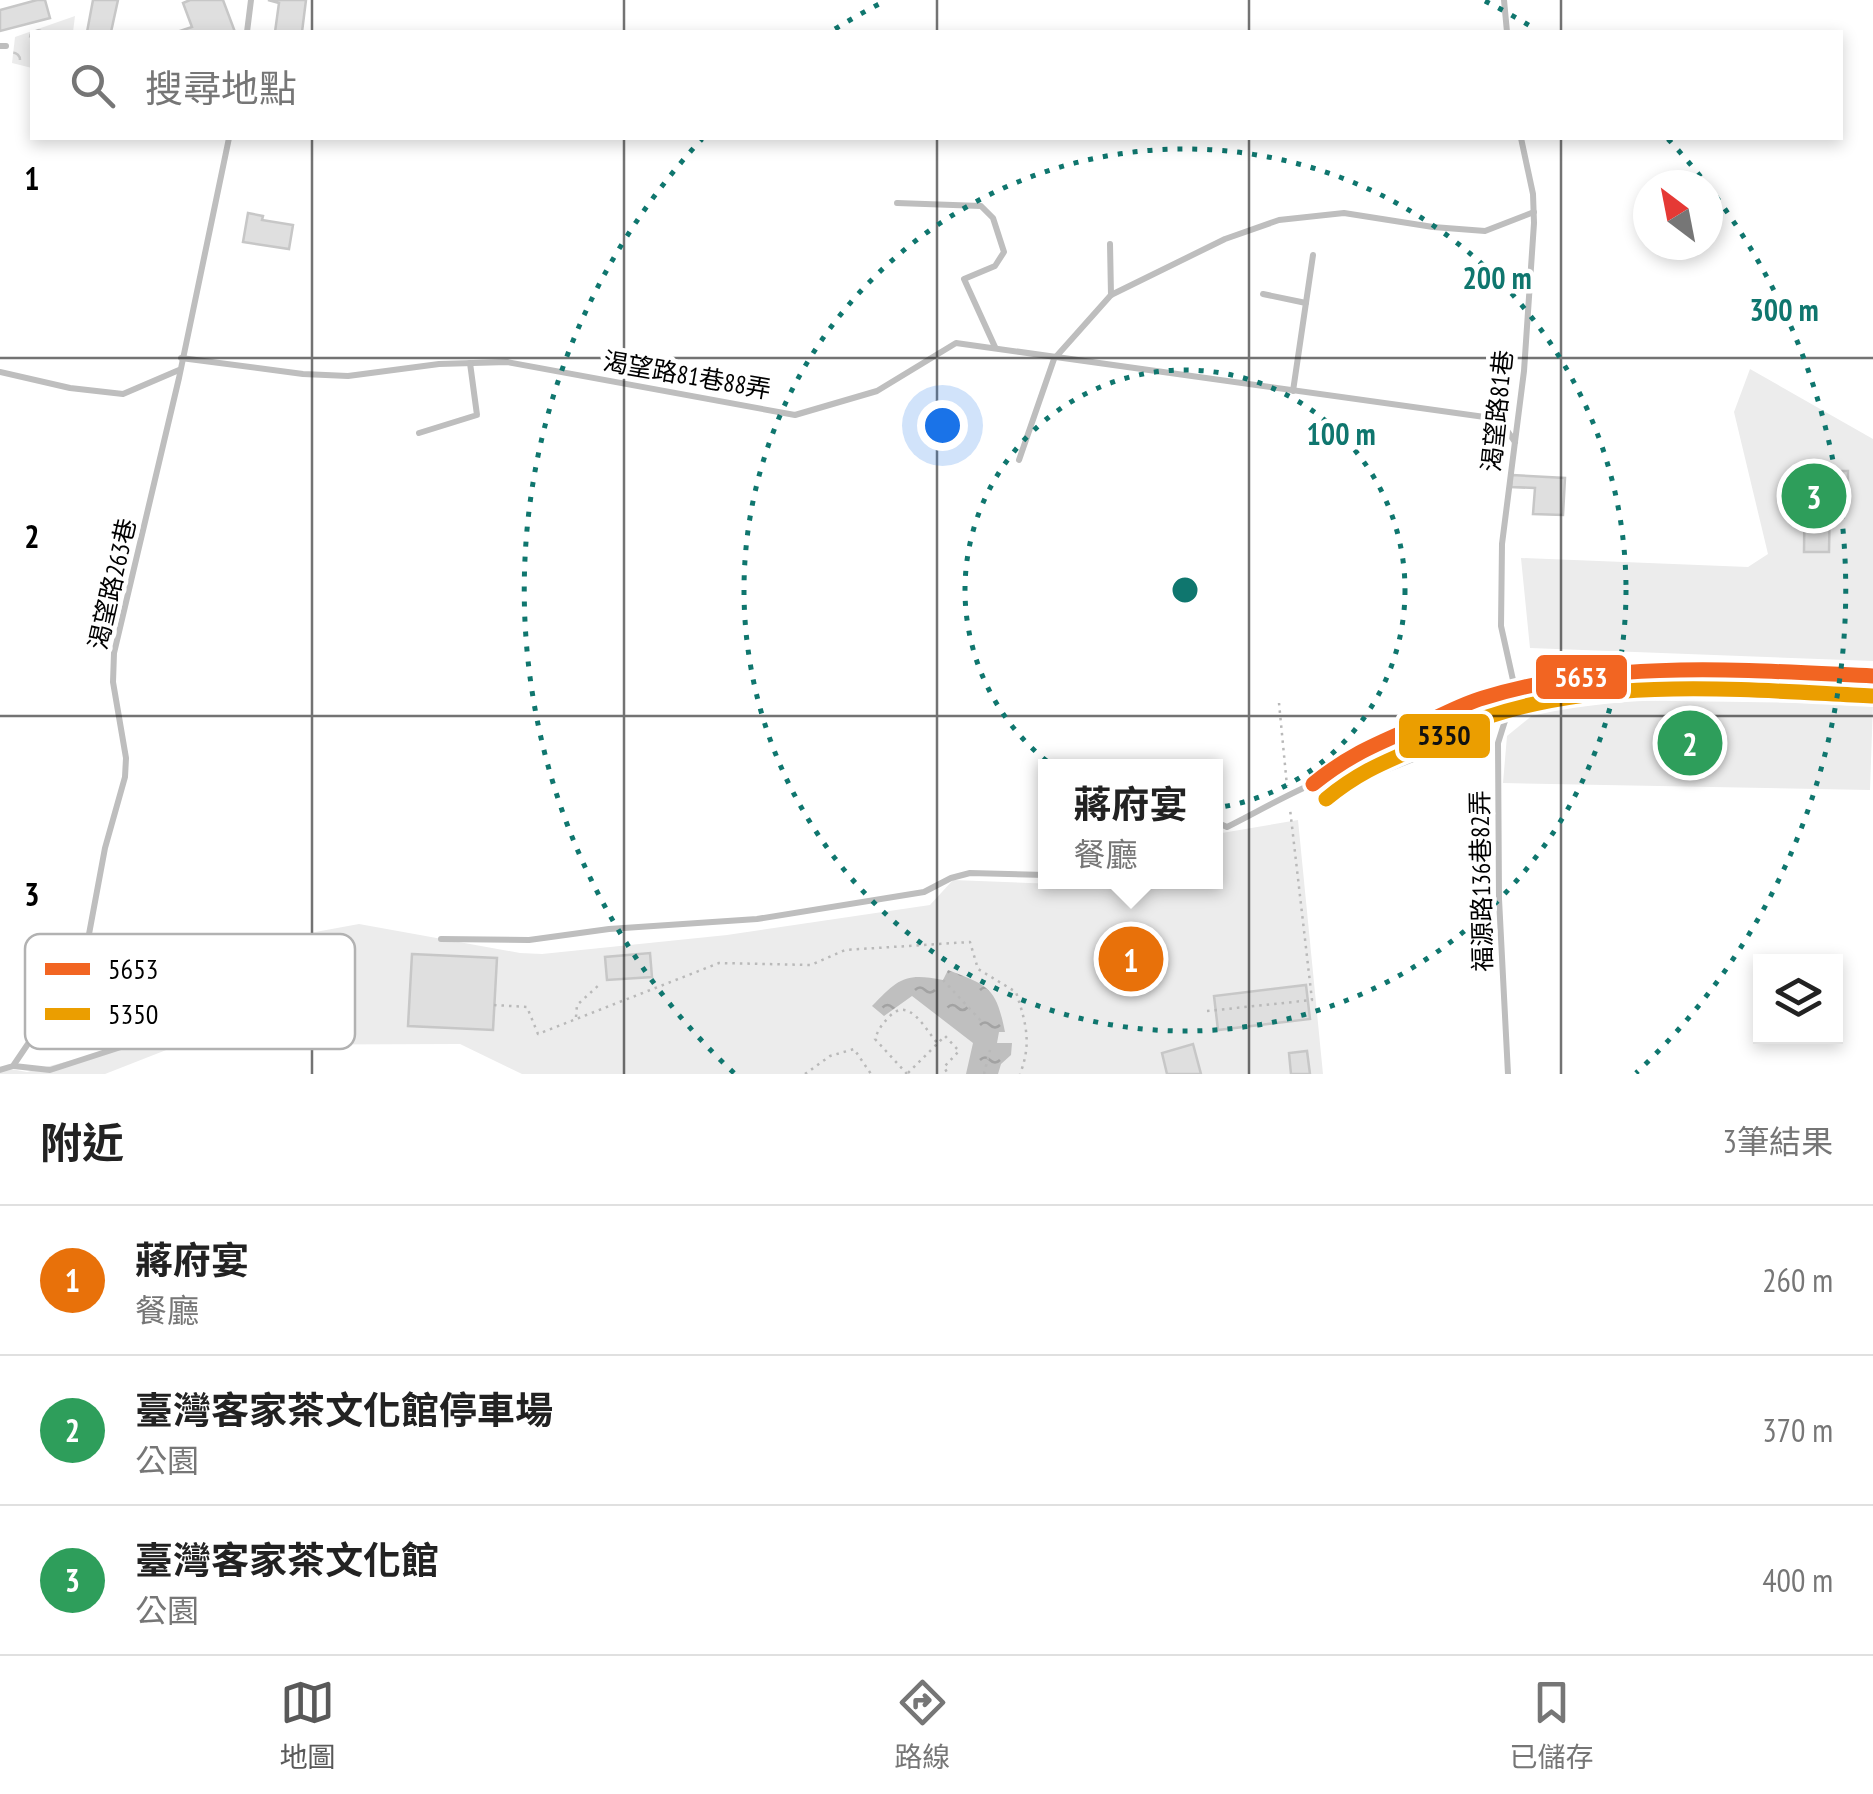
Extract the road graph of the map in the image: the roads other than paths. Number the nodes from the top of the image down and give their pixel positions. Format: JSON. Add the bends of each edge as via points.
{"nodes":[{"id":1,"x":251,"y":0,"type":"edge"},
{"id":2,"x":1504,"y":0,"type":"edge"},
{"id":3,"x":248,"y":30,"type":"edge"},
{"id":4,"x":1508,"y":30,"type":"edge"},
{"id":5,"x":229,"y":140,"type":"edge"},
{"id":6,"x":1521,"y":140,"type":"edge"},
{"id":7,"x":897,"y":203,"type":"dead end"},
{"id":8,"x":1534,"y":212,"type":"junction"},
{"id":9,"x":1110,"y":244,"type":"dead end"},
{"id":10,"x":1312,"y":255,"type":"dead end"},
{"id":11,"x":1263,"y":294,"type":"dead end"},
{"id":12,"x":1111,"y":295,"type":"junction"},
{"id":13,"x":1306,"y":303,"type":"junction"},
{"id":14,"x":994,"y":347,"type":"junction"},
{"id":15,"x":181,"y":358,"type":"junction"},
{"id":16,"x":1054,"y":359,"type":"junction"},
{"id":17,"x":470,"y":363,"type":"junction"},
{"id":18,"x":180,"y":369,"type":"junction"},
{"id":19,"x":0,"y":372,"type":"edge"},
{"id":20,"x":1293,"y":392,"type":"junction"},
{"id":21,"x":420,"y":434,"type":"dead end"},
{"id":22,"x":1515,"y":442,"type":"junction"},
{"id":23,"x":1019,"y":460,"type":"dead end"},
{"id":24,"x":1873,"y":676,"type":"edge"},
{"id":25,"x":1515,"y":689,"type":"junction"},
{"id":26,"x":1313,"y":784,"type":"junction"},
{"id":27,"x":1223,"y":825,"type":"edge"},
{"id":28,"x":1038,"y":875,"type":"edge"},
{"id":29,"x":89,"y":934,"type":"edge"},
{"id":30,"x":442,"y":938,"type":"dead end"},
{"id":31,"x":25,"y":1048,"type":"edge"},
{"id":32,"x":115,"y":1049,"type":"edge"},
{"id":33,"x":13,"y":1066,"type":"junction"},
{"id":34,"x":0,"y":1070,"type":"edge"},
{"id":35,"x":1508,"y":1074,"type":"edge"}],
"edges":[{"from":1,"to":3,"type":"lane"},
{"from":2,"to":4,"type":"lane"},
{"from":5,"to":15,"type":"lane","name":"渴望路263巷"},
{"from":6,"to":8,"type":"lane","name":"渴望路81巷"},
{"from":7,"to":14,"type":"lane","via":[[981,206],[993,218],[1004,252],[994,266],[964,279]]},
{"from":8,"to":12,"type":"lane","via":[[1485,231],[1344,213],[1280,220]]},
{"from":8,"to":22,"type":"lane","name":"渴望路81巷"},
{"from":9,"to":12,"type":"lane"},
{"from":10,"to":13,"type":"lane"},
{"from":11,"to":13,"type":"lane"},
{"from":12,"to":16,"type":"lane"},
{"from":13,"to":20,"type":"lane"},
{"from":14,"to":16,"type":"lane","name":"渴望路81巷88弄"},
{"from":14,"to":17,"type":"lane","name":"渴望路81巷88弄","via":[[956,343],[877,391],[796,415],[507,362]]},
{"from":15,"to":17,"type":"lane","name":"渴望路81巷88弄","via":[[348,376]]},
{"from":15,"to":18,"type":"lane","name":"渴望路263巷"},
{"from":16,"to":20,"type":"lane","name":"渴望路81巷88弄"},
{"from":16,"to":23,"type":"lane"},
{"from":17,"to":21,"type":"lane","via":[[477,416]]},
{"from":18,"to":19,"type":"lane","via":[[122,394]]},
{"from":18,"to":29,"type":"lane","name":"渴望路263巷","via":[[114,653],[125,777]]},
{"from":20,"to":22,"type":"lane","name":"渴望路81巷88弄","via":[[1499,419]]},
{"from":22,"to":25,"type":"lane","name":"渴望路81巷","via":[[1502,544],[1501,626]]},
{"from":24,"to":25,"type":"street","via":[[1729,669],[1595,674]]},
{"from":25,"to":26,"type":"lane","via":[[1434,735]]},
{"from":25,"to":26,"type":"lane","via":[[1346,758]]},
{"from":25,"to":26,"type":"lane","via":[[1495,719],[1451,744],[1353,784]]},
{"from":25,"to":35,"type":"lane","name":"福源路136巷82弄","via":[[1498,743]]},
{"from":26,"to":27,"type":"lane"},
{"from":28,"to":30,"type":"lane","via":[[970,874],[924,892],[757,919],[529,940]]},
{"from":31,"to":33,"type":"lane","name":"渴望路263巷"},
{"from":32,"to":33,"type":"lane","via":[[50,1070]]},
{"from":33,"to":34,"type":"lane"}]}
